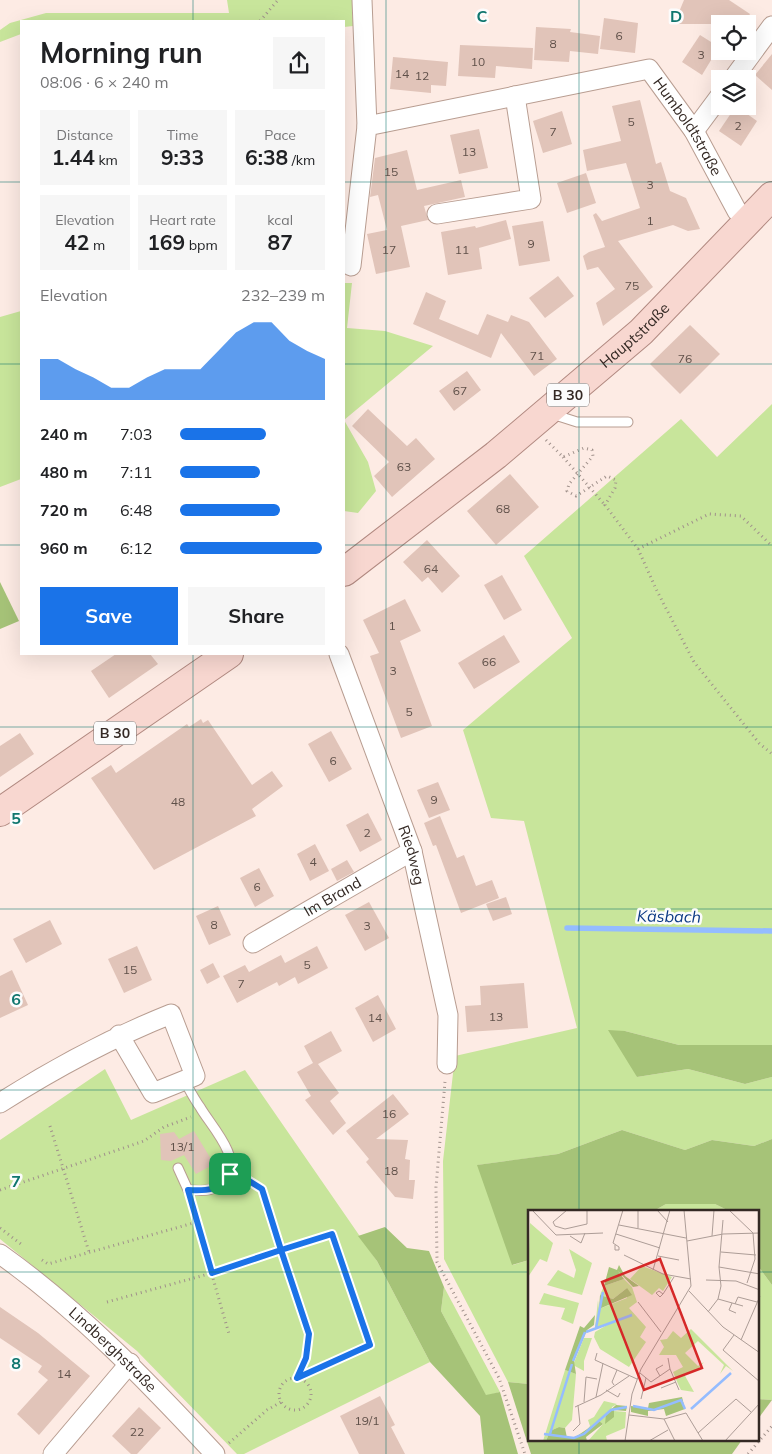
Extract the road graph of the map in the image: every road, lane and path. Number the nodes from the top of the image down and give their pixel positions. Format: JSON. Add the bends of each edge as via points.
{"nodes":[{"id":1,"x":278,"y":0,"type":"edge"},
{"id":2,"x":362,"y":0,"type":"edge"},
{"id":3,"x":261,"y":20,"type":"edge"},
{"id":4,"x":772,"y":26,"type":"edge"},
{"id":5,"x":740,"y":70,"type":"edge"},
{"id":6,"x":515,"y":96,"type":"junction"},
{"id":7,"x":711,"y":108,"type":"edge"},
{"id":8,"x":366,"y":126,"type":"junction"},
{"id":9,"x":694,"y":131,"type":"junction"},
{"id":10,"x":772,"y":196,"type":"edge"},
{"id":11,"x":437,"y":214,"type":"dead end"},
{"id":12,"x":748,"y":222,"type":"junction"},
{"id":13,"x":350,"y":266,"type":"dead end"},
{"id":14,"x":540,"y":418,"type":"junction"},
{"id":15,"x":628,"y":422,"type":"dead end"},
{"id":16,"x":563,"y":457,"type":"junction"},
{"id":17,"x":578,"y":474,"type":"junction"},
{"id":18,"x":589,"y":487,"type":"junction"},
{"id":19,"x":605,"y":505,"type":"junction"},
{"id":20,"x":772,"y":546,"type":"edge"},
{"id":21,"x":638,"y":549,"type":"junction"},
{"id":22,"x":345,"y":571,"type":"edge"},
{"id":23,"x":228,"y":655,"type":"edge"},
{"id":24,"x":339,"y":655,"type":"edge"},
{"id":25,"x":772,"y":754,"type":"edge"},
{"id":26,"x":0,"y":812,"type":"edge"},
{"id":27,"x":412,"y":851,"type":"junction"},
{"id":28,"x":254,"y":943,"type":"dead end"},
{"id":29,"x":119,"y":1035,"type":"junction"},
{"id":30,"x":447,"y":1064,"type":"joint"},
{"id":31,"x":184,"y":1080,"type":"junction"},
{"id":32,"x":0,"y":1103,"type":"edge"},
{"id":33,"x":203,"y":1112,"type":"junction"},
{"id":34,"x":50,"y":1126,"type":"dead end"},
{"id":35,"x":178,"y":1168,"type":"dead end"},
{"id":36,"x":63,"y":1169,"type":"junction"},
{"id":37,"x":230,"y":1174,"type":"junction"},
{"id":38,"x":0,"y":1190,"type":"edge"},
{"id":39,"x":188,"y":1190,"type":"junction"},
{"id":40,"x":197,"y":1222,"type":"junction"},
{"id":41,"x":0,"y":1228,"type":"edge"},
{"id":42,"x":24,"y":1246,"type":"dead end"},
{"id":43,"x":281,"y":1250,"type":"junction"},
{"id":44,"x":89,"y":1252,"type":"junction"},
{"id":45,"x":0,"y":1254,"type":"edge"},
{"id":46,"x":40,"y":1258,"type":"dead end"},
{"id":47,"x":212,"y":1273,"type":"junction"},
{"id":48,"x":107,"y":1302,"type":"dead end"},
{"id":49,"x":229,"y":1334,"type":"dead end"},
{"id":50,"x":130,"y":1363,"type":"junction"},
{"id":51,"x":297,"y":1378,"type":"junction"},
{"id":52,"x":281,"y":1402,"type":"junction"},
{"id":53,"x":772,"y":1426,"type":"edge"},
{"id":54,"x":760,"y":1440,"type":"edge"},
{"id":55,"x":758,"y":1442,"type":"edge"},
{"id":56,"x":220,"y":1451,"type":"edge"},
{"id":57,"x":53,"y":1454,"type":"edge"},
{"id":58,"x":525,"y":1454,"type":"edge"},
{"id":59,"x":748,"y":1454,"type":"edge"}],
"edges":[{"from":1,"to":3,"type":"path"},
{"from":2,"to":8,"type":"street"},
{"from":4,"to":5,"type":"street"},
{"from":6,"to":8,"type":"street","name":"Humboldtstraße"},
{"from":6,"to":9,"type":"street","name":"Humboldtstraße","via":[[648,69]]},
{"from":6,"to":11,"type":"street","via":[[531,199]]},
{"from":7,"to":9,"type":"street"},
{"from":8,"to":13,"type":"street"},
{"from":9,"to":12,"type":"street","name":"Humboldtstraße","via":[[737,211]]},
{"from":10,"to":12,"type":"main road","name":"Hauptstraße","number":"B 30"},
{"from":12,"to":14,"type":"main road","name":"Hauptstraße","number":"B 30","via":[[641,332]]},
{"from":14,"to":15,"type":"lane"},
{"from":14,"to":16,"type":"path"},
{"from":14,"to":22,"type":"main road","name":"Hauptstraße","number":"B 30"},
{"from":16,"to":17,"type":"path"},
{"from":16,"to":17,"type":"path","via":[[584,448],[592,450],[594,456]]},
{"from":17,"to":18,"type":"path"},
{"from":17,"to":18,"type":"path","via":[[567,491],[576,496]]},
{"from":18,"to":19,"type":"path"},
{"from":18,"to":19,"type":"path","via":[[607,476],[616,480]]},
{"from":19,"to":21,"type":"path"},
{"from":20,"to":21,"type":"path","via":[[741,516],[709,514]]},
{"from":21,"to":25,"type":"path","via":[[694,662],[759,743]]},
{"from":23,"to":26,"type":"main road","number":"B 30"},
{"from":24,"to":27,"type":"street","name":"Riedweg"},
{"from":27,"to":28,"type":"street","name":"Im Brand"},
{"from":27,"to":30,"type":"street","name":"Riedweg","via":[[448,1015]]},
{"from":29,"to":31,"type":"street","via":[[153,1093]]},
{"from":29,"to":31,"type":"street","via":[[171,1014],[196,1076]]},
{"from":29,"to":32,"type":"street"},
{"from":30,"to":58,"type":"path","via":[[436,1187],[437,1262],[499,1378]]},
{"from":31,"to":33,"type":"lane"},
{"from":33,"to":36,"type":"path","via":[[164,1127],[144,1141]]},
{"from":33,"to":37,"type":"lane","via":[[231,1158]]},
{"from":34,"to":36,"type":"path"},
{"from":35,"to":39,"type":"lane"},
{"from":36,"to":38,"type":"path"},
{"from":36,"to":44,"type":"path"},
{"from":37,"to":39,"type":"lane","via":[[220,1187]]},
{"from":37,"to":43,"type":"path","via":[[262,1189]]},
{"from":39,"to":40,"type":"path"},
{"from":40,"to":44,"type":"path"},
{"from":40,"to":47,"type":"path"},
{"from":41,"to":42,"type":"path"},
{"from":43,"to":47,"type":"path"},
{"from":43,"to":51,"type":"path","via":[[309,1334],[306,1358]]},
{"from":43,"to":51,"type":"path","via":[[332,1234],[370,1345]]},
{"from":44,"to":46,"type":"path","via":[[48,1264]]},
{"from":45,"to":50,"type":"street","name":"Lindberghstraße","via":[[28,1274]]},
{"from":47,"to":48,"type":"path"},
{"from":47,"to":49,"type":"path"},
{"from":50,"to":56,"type":"street","name":"Lindberghstraße"},
{"from":50,"to":57,"type":"street"},
{"from":51,"to":52,"type":"path","via":[[286,1380],[281,1386]]},
{"from":51,"to":52,"type":"path","via":[[308,1385],[310,1401],[304,1408],[296,1410]]},
{"from":52,"to":56,"type":"path","via":[[233,1437]]},
{"from":53,"to":54,"type":"path"},
{"from":55,"to":59,"type":"path"}]}
